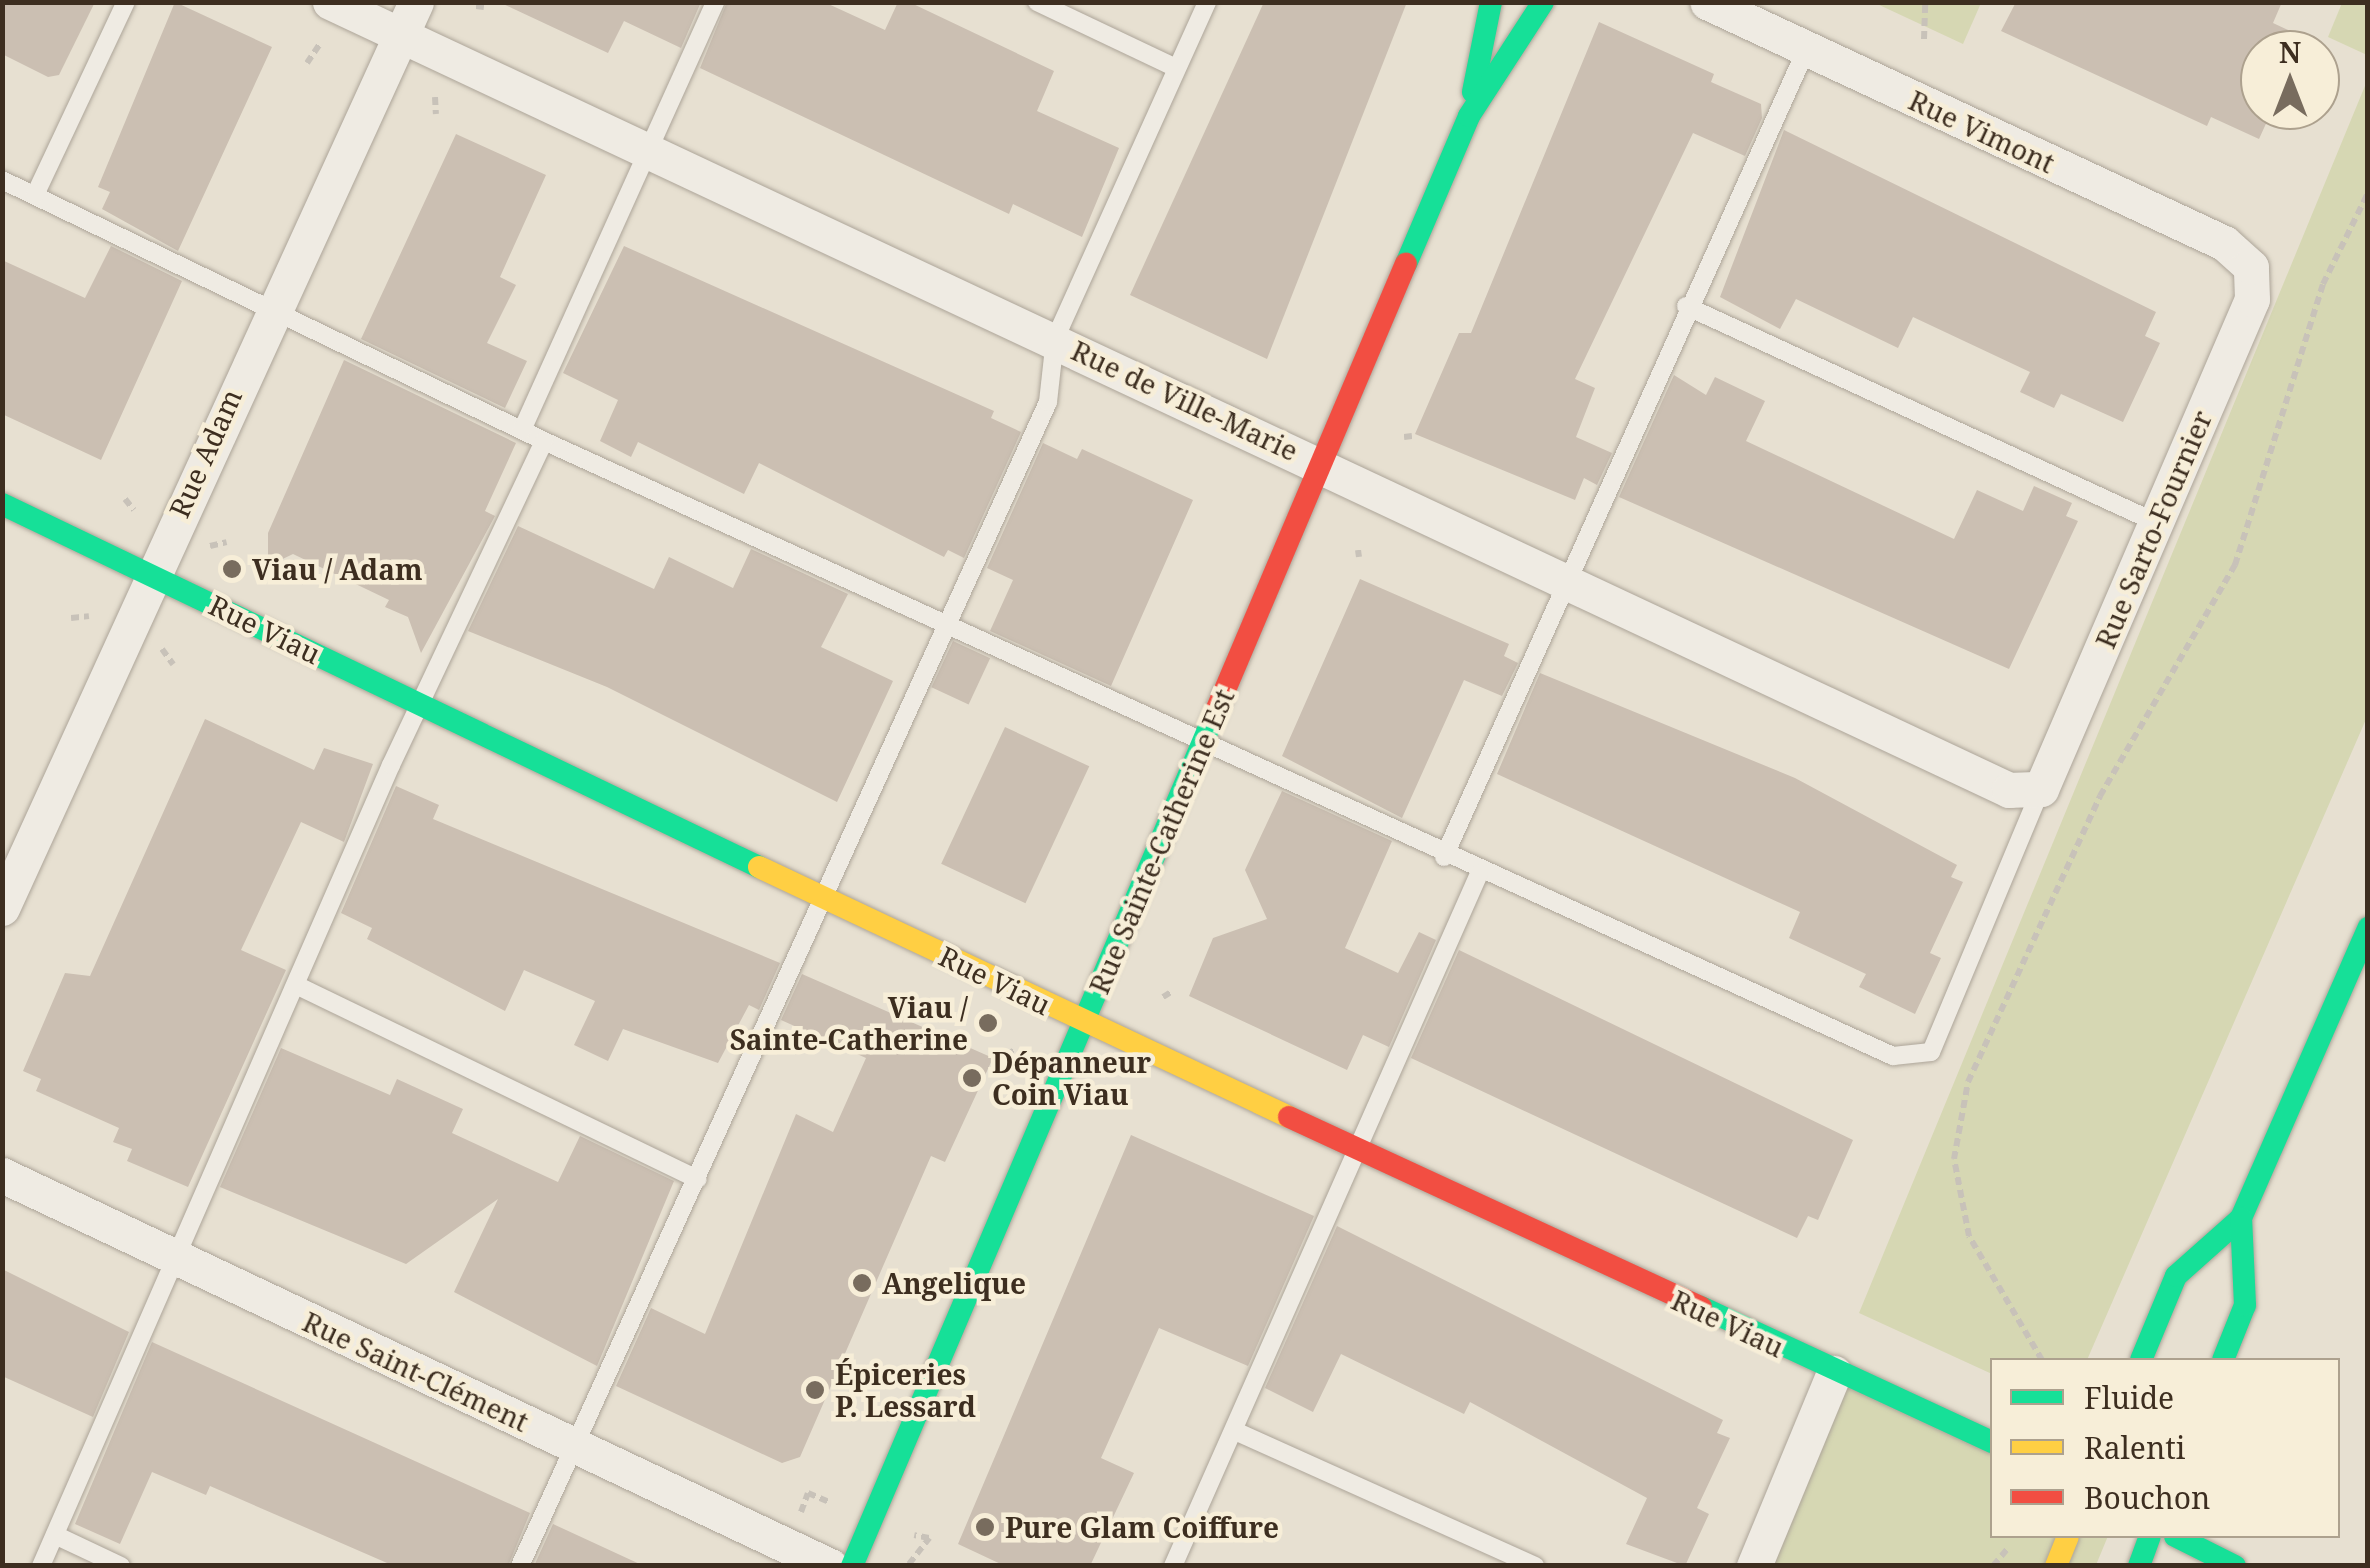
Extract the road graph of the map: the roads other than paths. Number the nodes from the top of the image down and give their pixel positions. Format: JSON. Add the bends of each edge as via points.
{"nodes":[{"id":1,"x":126,"y":2,"type":"edge"},
{"id":2,"x":330,"y":2,"type":"edge"},
{"id":3,"x":416,"y":2,"type":"edge"},
{"id":4,"x":715,"y":2,"type":"edge"},
{"id":5,"x":1037,"y":2,"type":"edge"},
{"id":6,"x":1208,"y":2,"type":"edge"},
{"id":7,"x":1491,"y":2,"type":"edge"},
{"id":8,"x":1542,"y":2,"type":"edge"},
{"id":9,"x":1707,"y":2,"type":"edge"},
{"id":10,"x":401,"y":36,"type":"junction"},
{"id":11,"x":1806,"y":50,"type":"junction"},
{"id":12,"x":1176,"y":68,"type":"junction"},
{"id":13,"x":1468,"y":116,"type":"junction"},
{"id":14,"x":644,"y":149,"type":"junction"},
{"id":15,"x":2,"y":180,"type":"edge"},
{"id":16,"x":35,"y":196,"type":"junction"},
{"id":17,"x":2252,"y":267,"type":"joint"},
{"id":18,"x":270,"y":306,"type":"junction"},
{"id":19,"x":1686,"y":306,"type":"junction"},
{"id":20,"x":1055,"y":339,"type":"junction"},
{"id":21,"x":522,"y":430,"type":"junction"},
{"id":22,"x":544,"y":441,"type":"junction"},
{"id":23,"x":1320,"y":464,"type":"junction"},
{"id":24,"x":2,"y":504,"type":"edge"},
{"id":25,"x":2155,"y":522,"type":"junction"},
{"id":26,"x":153,"y":575,"type":"junction"},
{"id":27,"x":1566,"y":580,"type":"junction"},
{"id":28,"x":943,"y":624,"type":"junction"},
{"id":29,"x":422,"y":704,"type":"junction"},
{"id":30,"x":1201,"y":745,"type":"junction"},
{"id":31,"x":2041,"y":789,"type":"junction"},
{"id":32,"x":1444,"y":857,"type":"junction"},
{"id":33,"x":1480,"y":874,"type":"junction"},
{"id":34,"x":820,"y":895,"type":"junction"},
{"id":35,"x":2,"y":908,"type":"edge"},
{"id":36,"x":2368,"y":928,"type":"edge"},
{"id":37,"x":296,"y":985,"type":"junction"},
{"id":38,"x":1084,"y":1022,"type":"junction"},
{"id":39,"x":1351,"y":1147,"type":"junction"},
{"id":40,"x":2,"y":1175,"type":"edge"},
{"id":41,"x":698,"y":1179,"type":"junction"},
{"id":42,"x":2241,"y":1218,"type":"junction"},
{"id":43,"x":178,"y":1259,"type":"junction"},
{"id":44,"x":2142,"y":1358,"type":"edge"},
{"id":45,"x":2223,"y":1358,"type":"edge"},
{"id":46,"x":1834,"y":1373,"type":"junction"},
{"id":47,"x":1235,"y":1432,"type":"junction"},
{"id":48,"x":1990,"y":1441,"type":"edge"},
{"id":49,"x":572,"y":1444,"type":"junction"},
{"id":50,"x":55,"y":1534,"type":"junction"},
{"id":51,"x":2067,"y":1538,"type":"edge"},
{"id":52,"x":2149,"y":1538,"type":"edge"},
{"id":53,"x":2179,"y":1538,"type":"edge"},
{"id":54,"x":41,"y":1566,"type":"edge"},
{"id":55,"x":120,"y":1566,"type":"edge"},
{"id":56,"x":520,"y":1566,"type":"edge"},
{"id":57,"x":830,"y":1566,"type":"edge"},
{"id":58,"x":852,"y":1566,"type":"edge"},
{"id":59,"x":1173,"y":1566,"type":"edge"},
{"id":60,"x":1535,"y":1566,"type":"edge"},
{"id":61,"x":1754,"y":1566,"type":"edge"},
{"id":62,"x":2056,"y":1566,"type":"edge"},
{"id":63,"x":2139,"y":1566,"type":"edge"},
{"id":64,"x":2235,"y":1566,"type":"edge"}],
"edges":[{"from":1,"to":16,"type":"lane"},
{"from":2,"to":10,"type":"street","name":"Rue de Ville-Marie"},
{"from":3,"to":10,"type":"street","name":"Rue Adam"},
{"from":4,"to":14,"type":"lane"},
{"from":5,"to":12,"type":"lane"},
{"from":6,"to":12,"type":"lane"},
{"from":7,"to":13,"type":"main road","name":"Rue Sainte-Catherine Est"},
{"from":8,"to":13,"type":"main road","name":"Rue Sainte-Catherine Est"},
{"from":9,"to":11,"type":"street","name":"Rue Vimont"},
{"from":10,"to":14,"type":"street","name":"Rue de Ville-Marie"},
{"from":10,"to":18,"type":"street","name":"Rue Adam"},
{"from":11,"to":17,"type":"street","name":"Rue Vimont","via":[[2224,243]]},
{"from":11,"to":19,"type":"lane"},
{"from":12,"to":20,"type":"lane"},
{"from":13,"to":23,"type":"main road","name":"Rue Sainte-Catherine Est"},
{"from":14,"to":20,"type":"street","name":"Rue de Ville-Marie"},
{"from":14,"to":21,"type":"lane"},
{"from":15,"to":16,"type":"lane"},
{"from":16,"to":18,"type":"lane"},
{"from":17,"to":25,"type":"street","name":"Rue Sarto-Fournier","via":[[2252,298]]},
{"from":18,"to":21,"type":"lane"},
{"from":18,"to":26,"type":"street","name":"Rue Adam"},
{"from":19,"to":25,"type":"lane"},
{"from":19,"to":27,"type":"lane"},
{"from":20,"to":23,"type":"street","name":"Rue de Ville-Marie"},
{"from":20,"to":28,"type":"lane","via":[[1048,402]]},
{"from":21,"to":22,"type":"lane"},
{"from":22,"to":28,"type":"lane"},
{"from":22,"to":29,"type":"lane"},
{"from":23,"to":27,"type":"street","name":"Rue de Ville-Marie"},
{"from":23,"to":30,"type":"main road","name":"Rue Sainte-Catherine Est"},
{"from":24,"to":26,"type":"main road","name":"Rue Viau"},
{"from":25,"to":31,"type":"street","name":"Rue Sarto-Fournier"},
{"from":26,"to":29,"type":"main road","name":"Rue Viau"},
{"from":26,"to":35,"type":"street","name":"Rue Adam"},
{"from":27,"to":31,"type":"street","name":"Rue de Ville-Marie","via":[[2008,790]]},
{"from":27,"to":32,"type":"lane"},
{"from":28,"to":30,"type":"lane"},
{"from":28,"to":34,"type":"lane"},
{"from":29,"to":34,"type":"main road","name":"Rue Viau"},
{"from":29,"to":37,"type":"lane"},
{"from":30,"to":32,"type":"lane"},
{"from":30,"to":38,"type":"main road","name":"Rue Sainte-Catherine Est"},
{"from":31,"to":33,"type":"lane","via":[[1931,1052],[1893,1056]]},
{"from":32,"to":33,"type":"lane"},
{"from":33,"to":39,"type":"lane"},
{"from":34,"to":38,"type":"main road","name":"Rue Viau"},
{"from":34,"to":41,"type":"lane"},
{"from":36,"to":42,"type":"main road"},
{"from":37,"to":41,"type":"lane"},
{"from":37,"to":43,"type":"lane"},
{"from":38,"to":39,"type":"main road","name":"Rue Viau"},
{"from":38,"to":58,"type":"main road","name":"Rue Sainte-Catherine Est"},
{"from":39,"to":46,"type":"main road","name":"Rue Viau"},
{"from":39,"to":47,"type":"lane"},
{"from":40,"to":43,"type":"street","name":"Rue Saint-Clément"},
{"from":41,"to":49,"type":"lane"},
{"from":42,"to":44,"type":"main road","via":[[2176,1276]]},
{"from":42,"to":45,"type":"main road","via":[[2246,1305]]},
{"from":43,"to":49,"type":"street","name":"Rue Saint-Clément"},
{"from":43,"to":50,"type":"lane"},
{"from":46,"to":48,"type":"main road","name":"Rue Viau"},
{"from":46,"to":61,"type":"street"},
{"from":47,"to":59,"type":"lane"},
{"from":47,"to":60,"type":"lane"},
{"from":49,"to":56,"type":"lane"},
{"from":49,"to":57,"type":"street","name":"Rue Saint-Clément"},
{"from":50,"to":54,"type":"lane"},
{"from":50,"to":55,"type":"lane"},
{"from":51,"to":62,"type":"main road"},
{"from":52,"to":63,"type":"main road"},
{"from":53,"to":64,"type":"main road"}]}
